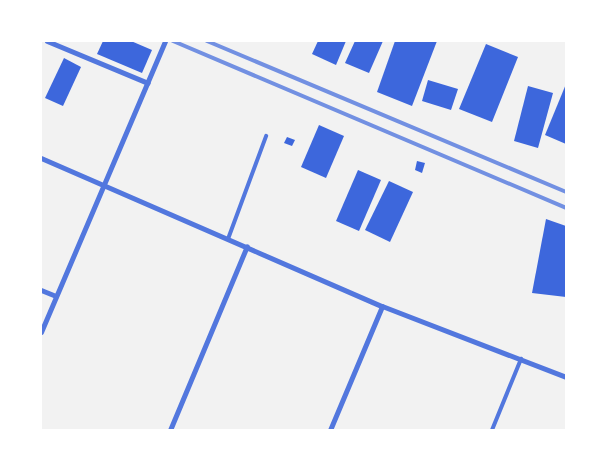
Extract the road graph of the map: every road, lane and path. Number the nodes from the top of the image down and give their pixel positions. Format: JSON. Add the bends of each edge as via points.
{"nodes":[{"id":1,"x":47,"y":41,"type":"edge"},
{"id":2,"x":165,"y":41,"type":"edge"},
{"id":3,"x":148,"y":83,"type":"junction"},
{"id":4,"x":266,"y":136,"type":"dead end"},
{"id":5,"x":41,"y":158,"type":"edge"},
{"id":6,"x":104,"y":184,"type":"junction"},
{"id":7,"x":228,"y":239,"type":"junction"},
{"id":8,"x":247,"y":246,"type":"junction"},
{"id":9,"x":41,"y":290,"type":"edge"},
{"id":10,"x":56,"y":296,"type":"junction"},
{"id":11,"x":382,"y":306,"type":"junction"},
{"id":12,"x":41,"y":332,"type":"edge"},
{"id":13,"x":521,"y":360,"type":"junction"},
{"id":14,"x":566,"y":377,"type":"edge"},
{"id":15,"x":170,"y":430,"type":"edge"},
{"id":16,"x":330,"y":430,"type":"edge"},
{"id":17,"x":492,"y":430,"type":"edge"}],
"edges":[{"from":1,"to":3,"type":"street"},
{"from":2,"to":3,"type":"street"},
{"from":3,"to":6,"type":"street"},
{"from":4,"to":7,"type":"lane"},
{"from":5,"to":6,"type":"street"},
{"from":6,"to":7,"type":"street"},
{"from":6,"to":10,"type":"street"},
{"from":7,"to":8,"type":"street"},
{"from":8,"to":11,"type":"street"},
{"from":8,"to":15,"type":"street"},
{"from":9,"to":10,"type":"street"},
{"from":10,"to":12,"type":"street"},
{"from":11,"to":13,"type":"street"},
{"from":11,"to":16,"type":"street"},
{"from":13,"to":14,"type":"street"},
{"from":13,"to":17,"type":"lane"}]}
